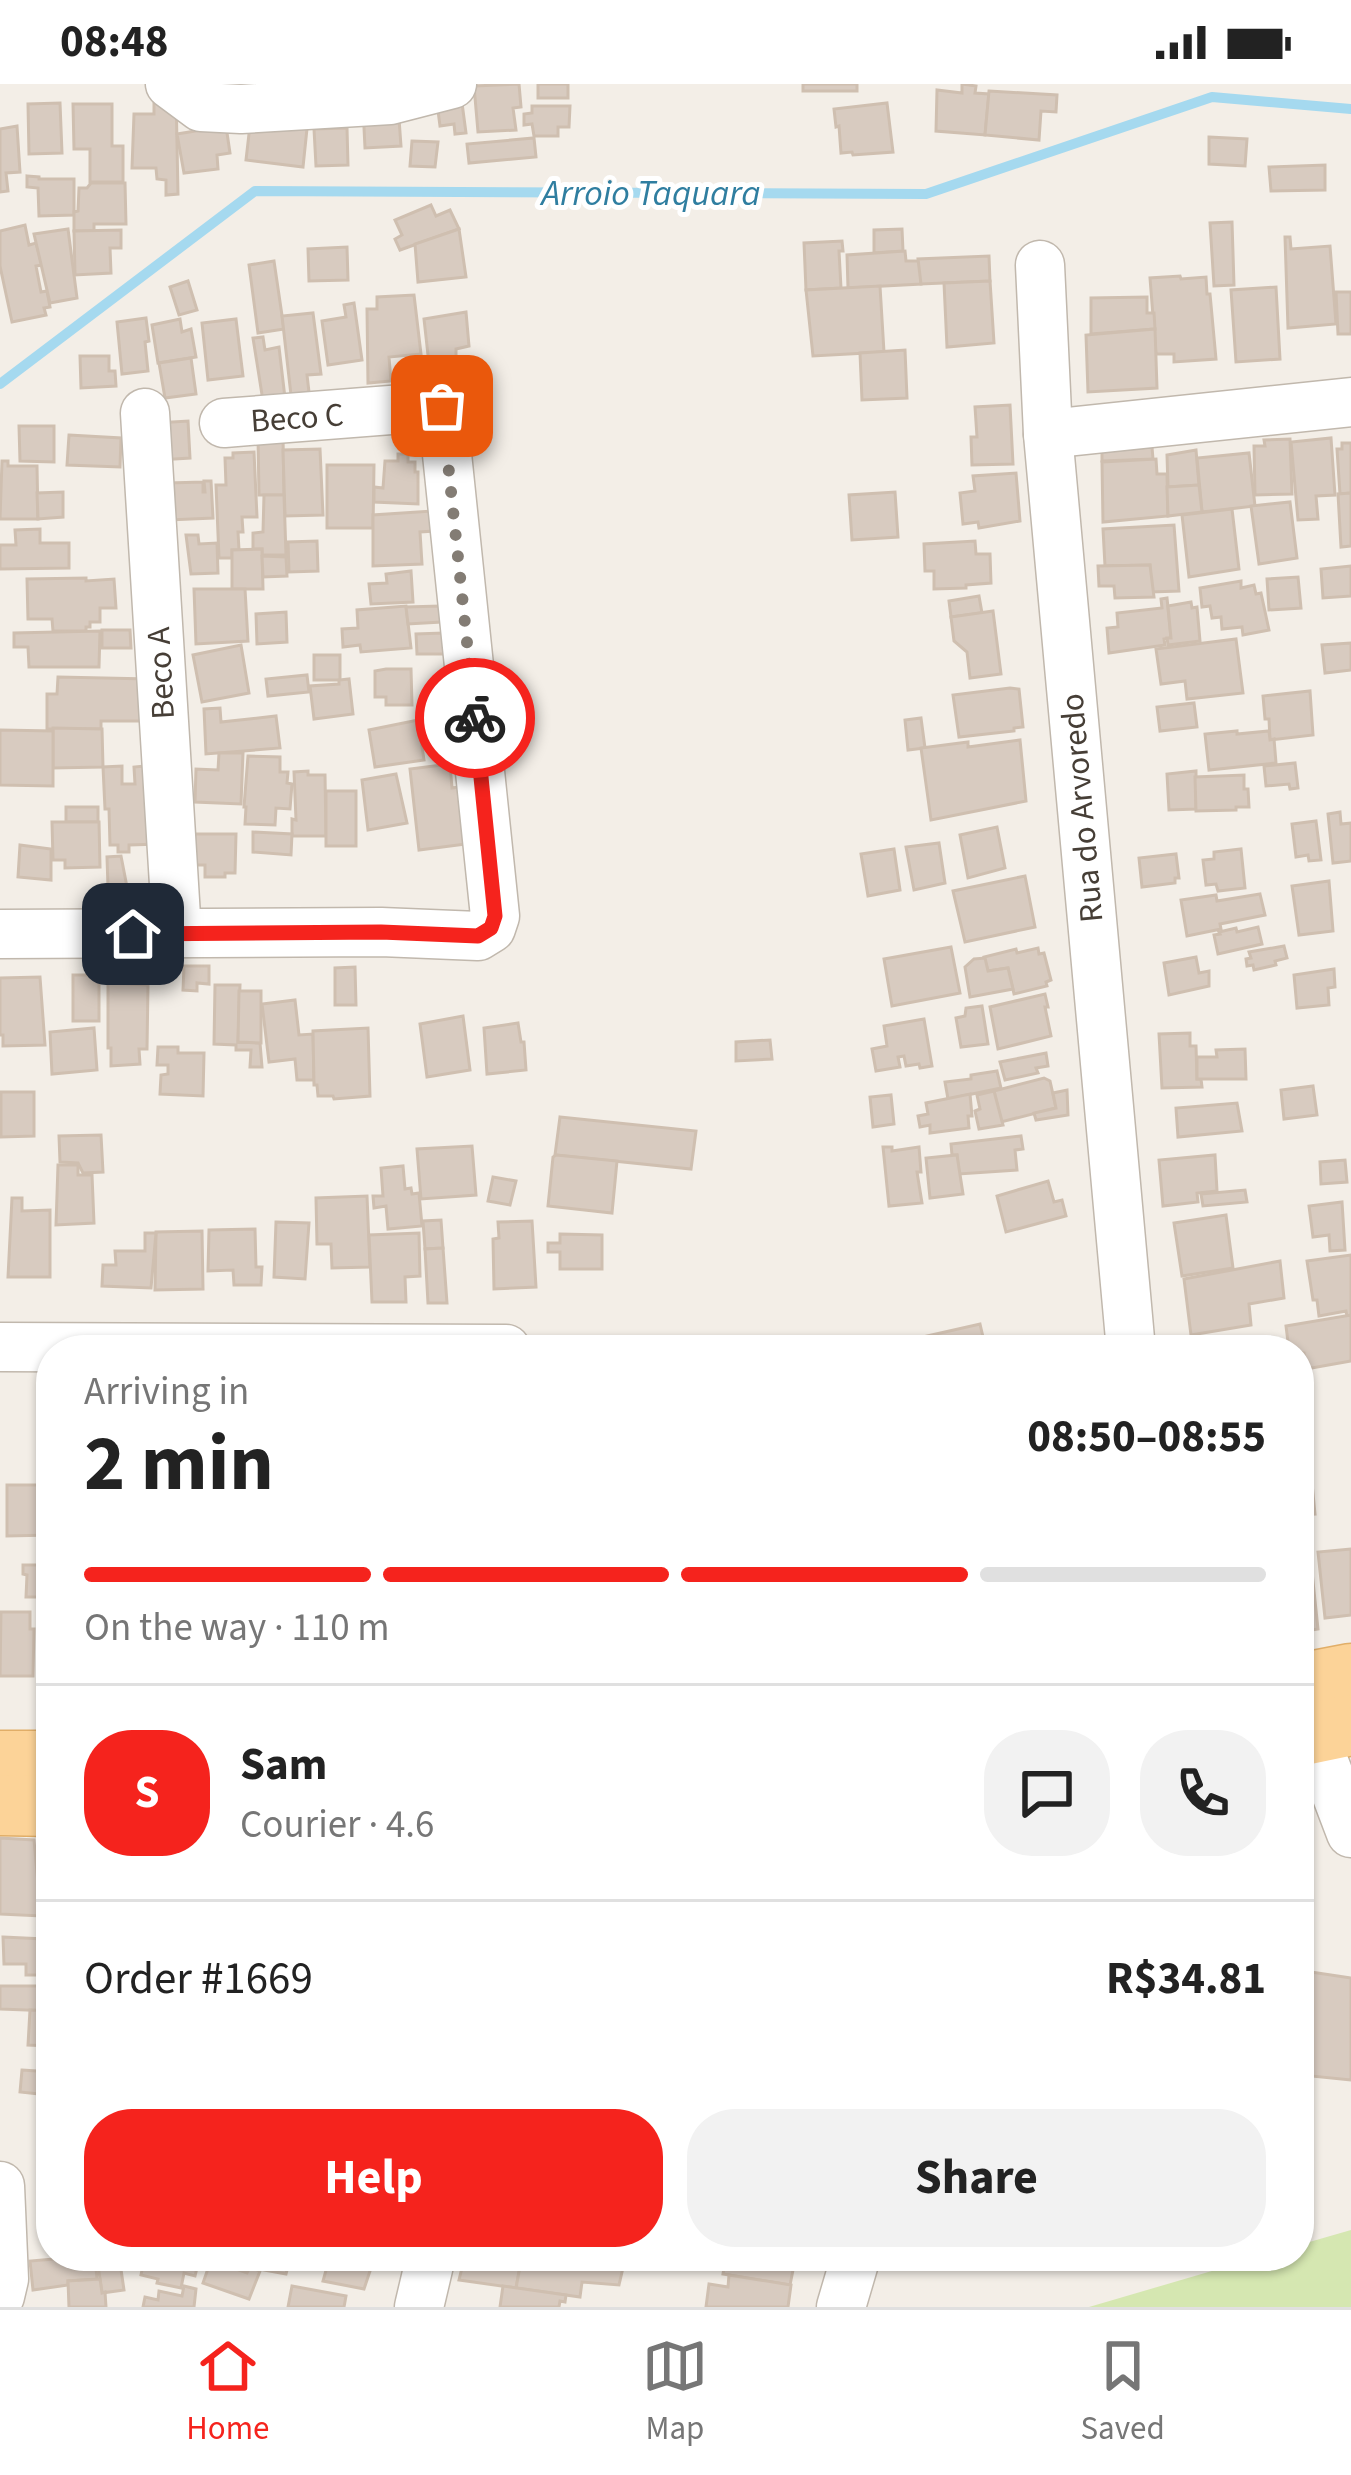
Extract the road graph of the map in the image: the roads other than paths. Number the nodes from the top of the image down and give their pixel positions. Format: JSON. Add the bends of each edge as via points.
{"nodes":[{"id":1,"x":170,"y":84,"type":"edge"},
{"id":2,"x":452,"y":84,"type":"edge"},
{"id":3,"x":1040,"y":265,"type":"dead end"},
{"id":4,"x":1351,"y":402,"type":"edge"},
{"id":5,"x":146,"y":412,"type":"dead end"},
{"id":6,"x":224,"y":424,"type":"dead end"},
{"id":7,"x":1048,"y":434,"type":"junction"},
{"id":8,"x":177,"y":933,"type":"junction"},
{"id":9,"x":0,"y":934,"type":"edge"},
{"id":10,"x":1130,"y":1335,"type":"edge"},
{"id":11,"x":0,"y":1347,"type":"edge"},
{"id":12,"x":36,"y":1347,"type":"edge"},
{"id":13,"x":1351,"y":1674,"type":"edge"},
{"id":14,"x":1314,"y":1719,"type":"edge"},
{"id":15,"x":0,"y":1761,"type":"edge"},
{"id":16,"x":36,"y":1761,"type":"edge"},
{"id":17,"x":0,"y":1805,"type":"edge"},
{"id":18,"x":36,"y":1806,"type":"edge"},
{"id":19,"x":1351,"y":1833,"type":"edge"},
{"id":20,"x":0,"y":2186,"type":"edge"},
{"id":21,"x":427,"y":2271,"type":"edge"},
{"id":22,"x":852,"y":2271,"type":"edge"},
{"id":23,"x":0,"y":2296,"type":"edge"},
{"id":24,"x":419,"y":2307,"type":"edge"},
{"id":25,"x":841,"y":2307,"type":"edge"}],
"edges":[{"from":1,"to":2,"type":"street","via":[[201,107],[242,109],[390,100]]},
{"from":3,"to":7,"type":"street","name":"Rua do Arvoredo"},
{"from":4,"to":7,"type":"street"},
{"from":5,"to":8,"type":"street","name":"Beco A"},
{"from":6,"to":8,"type":"street","name":"Beco C","via":[[442,406],[495,916],[478,936]]},
{"from":7,"to":10,"type":"street","name":"Rua do Arvoredo"},
{"from":8,"to":9,"type":"street"},
{"from":11,"to":12,"type":"street"},
{"from":13,"to":14,"type":"main road"},
{"from":14,"to":19,"type":"street"},
{"from":15,"to":16,"type":"main road"},
{"from":17,"to":18,"type":"main road"},
{"from":20,"to":23,"type":"street"},
{"from":21,"to":24,"type":"street"},
{"from":22,"to":25,"type":"street"}]}
